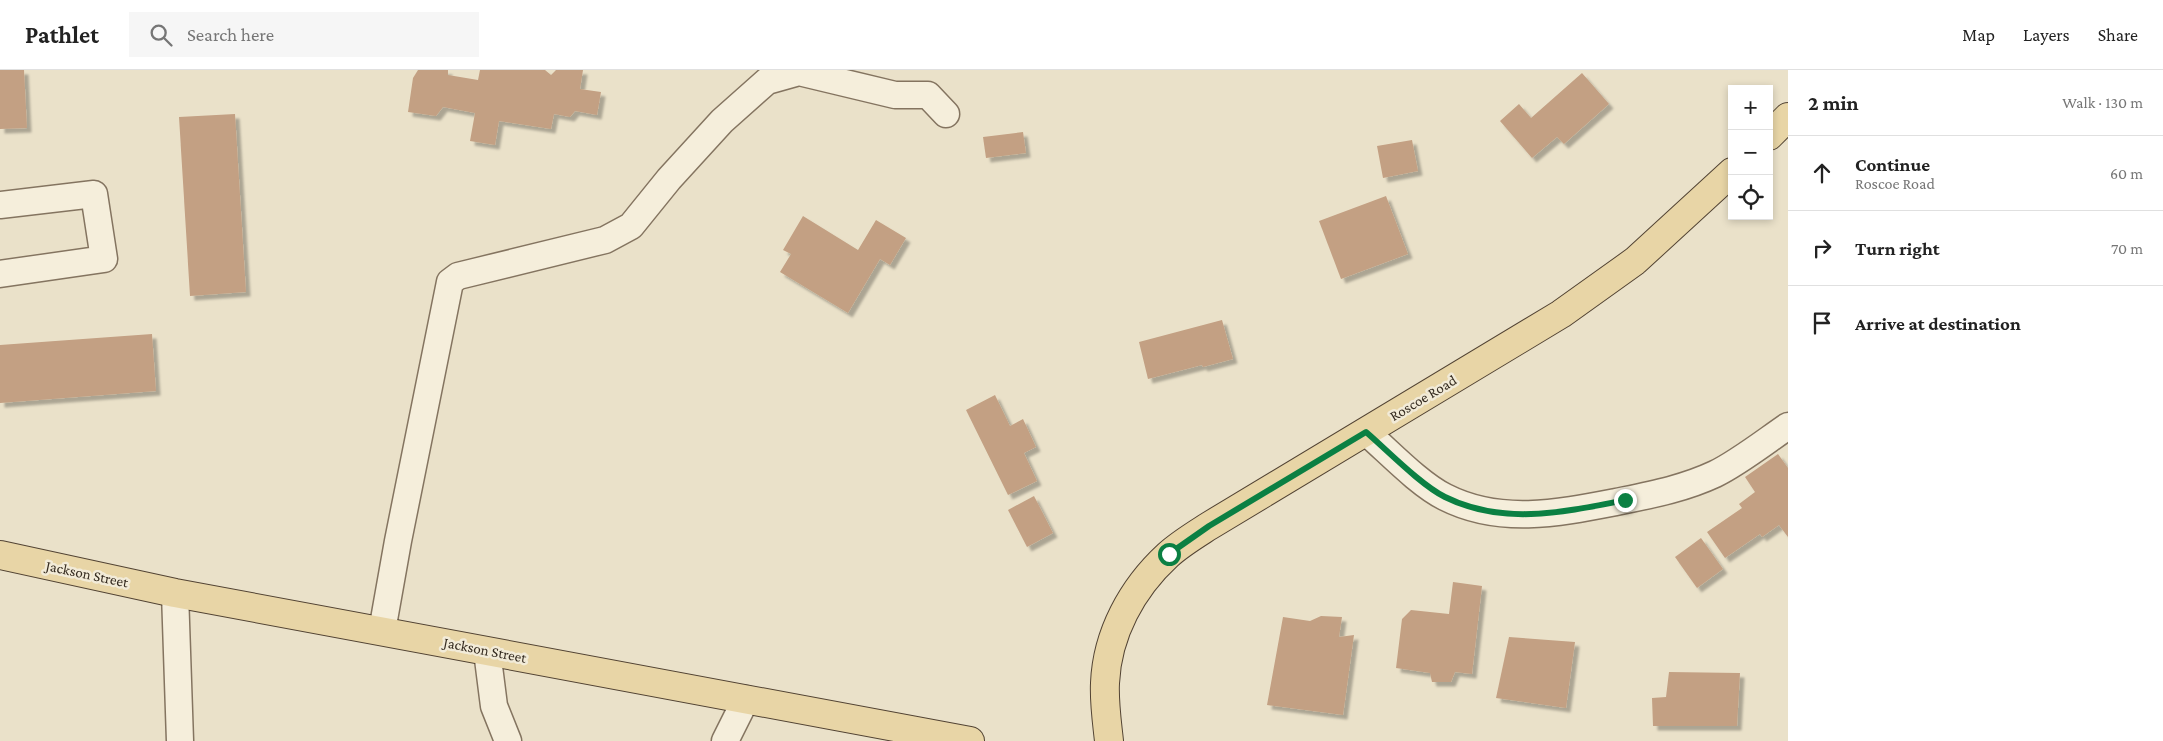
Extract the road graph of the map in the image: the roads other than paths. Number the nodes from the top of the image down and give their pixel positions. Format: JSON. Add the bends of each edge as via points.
{"nodes":[{"id":1,"x":946,"y":114,"type":"dead end"},
{"id":2,"x":1729,"y":175,"type":"edge"},
{"id":3,"x":0,"y":205,"type":"edge"},
{"id":4,"x":0,"y":274,"type":"edge"},
{"id":5,"x":1788,"y":426,"type":"edge"},
{"id":6,"x":1366,"y":432,"type":"junction"},
{"id":7,"x":0,"y":554,"type":"edge"},
{"id":8,"x":175,"y":593,"type":"junction"},
{"id":9,"x":382,"y":631,"type":"junction"},
{"id":10,"x":487,"y":651,"type":"junction"},
{"id":11,"x":746,"y":699,"type":"junction"},
{"id":12,"x":930,"y":737,"type":"edge"},
{"id":13,"x":180,"y":741,"type":"edge"},
{"id":14,"x":508,"y":741,"type":"edge"},
{"id":15,"x":725,"y":741,"type":"edge"},
{"id":16,"x":970,"y":741,"type":"edge"},
{"id":17,"x":1109,"y":741,"type":"edge"}],
"edges":[{"from":1,"to":9,"type":"street","via":[[928,95],[895,94],[798,72],[767,81],[722,121],[631,226],[605,240],[458,276],[450,282]]},
{"from":2,"to":6,"type":"main road","name":"Roscoe Road","via":[[1635,261],[1561,314]]},
{"from":3,"to":4,"type":"street","via":[[94,194],[104,259]]},
{"from":5,"to":6,"type":"street","via":[[1717,473],[1690,485],[1538,515],[1492,512],[1444,497]]},
{"from":6,"to":17,"type":"main road","name":"Roscoe Road","via":[[1209,526],[1169,554],[1151,572],[1122,616],[1107,661],[1105,703]]},
{"from":7,"to":8,"type":"main road","name":"Jackson Street"},
{"from":8,"to":9,"type":"main road","name":"Jackson Street"},
{"from":8,"to":13,"type":"street"},
{"from":9,"to":10,"type":"main road","name":"Jackson Street"},
{"from":10,"to":11,"type":"main road","name":"Jackson Street"},
{"from":10,"to":14,"type":"street","via":[[494,706]]},
{"from":11,"to":12,"type":"main road","name":"Jackson Street","via":[[864,720]]},
{"from":11,"to":15,"type":"street"},
{"from":12,"to":16,"type":"main road","name":"Jackson Street"}]}
